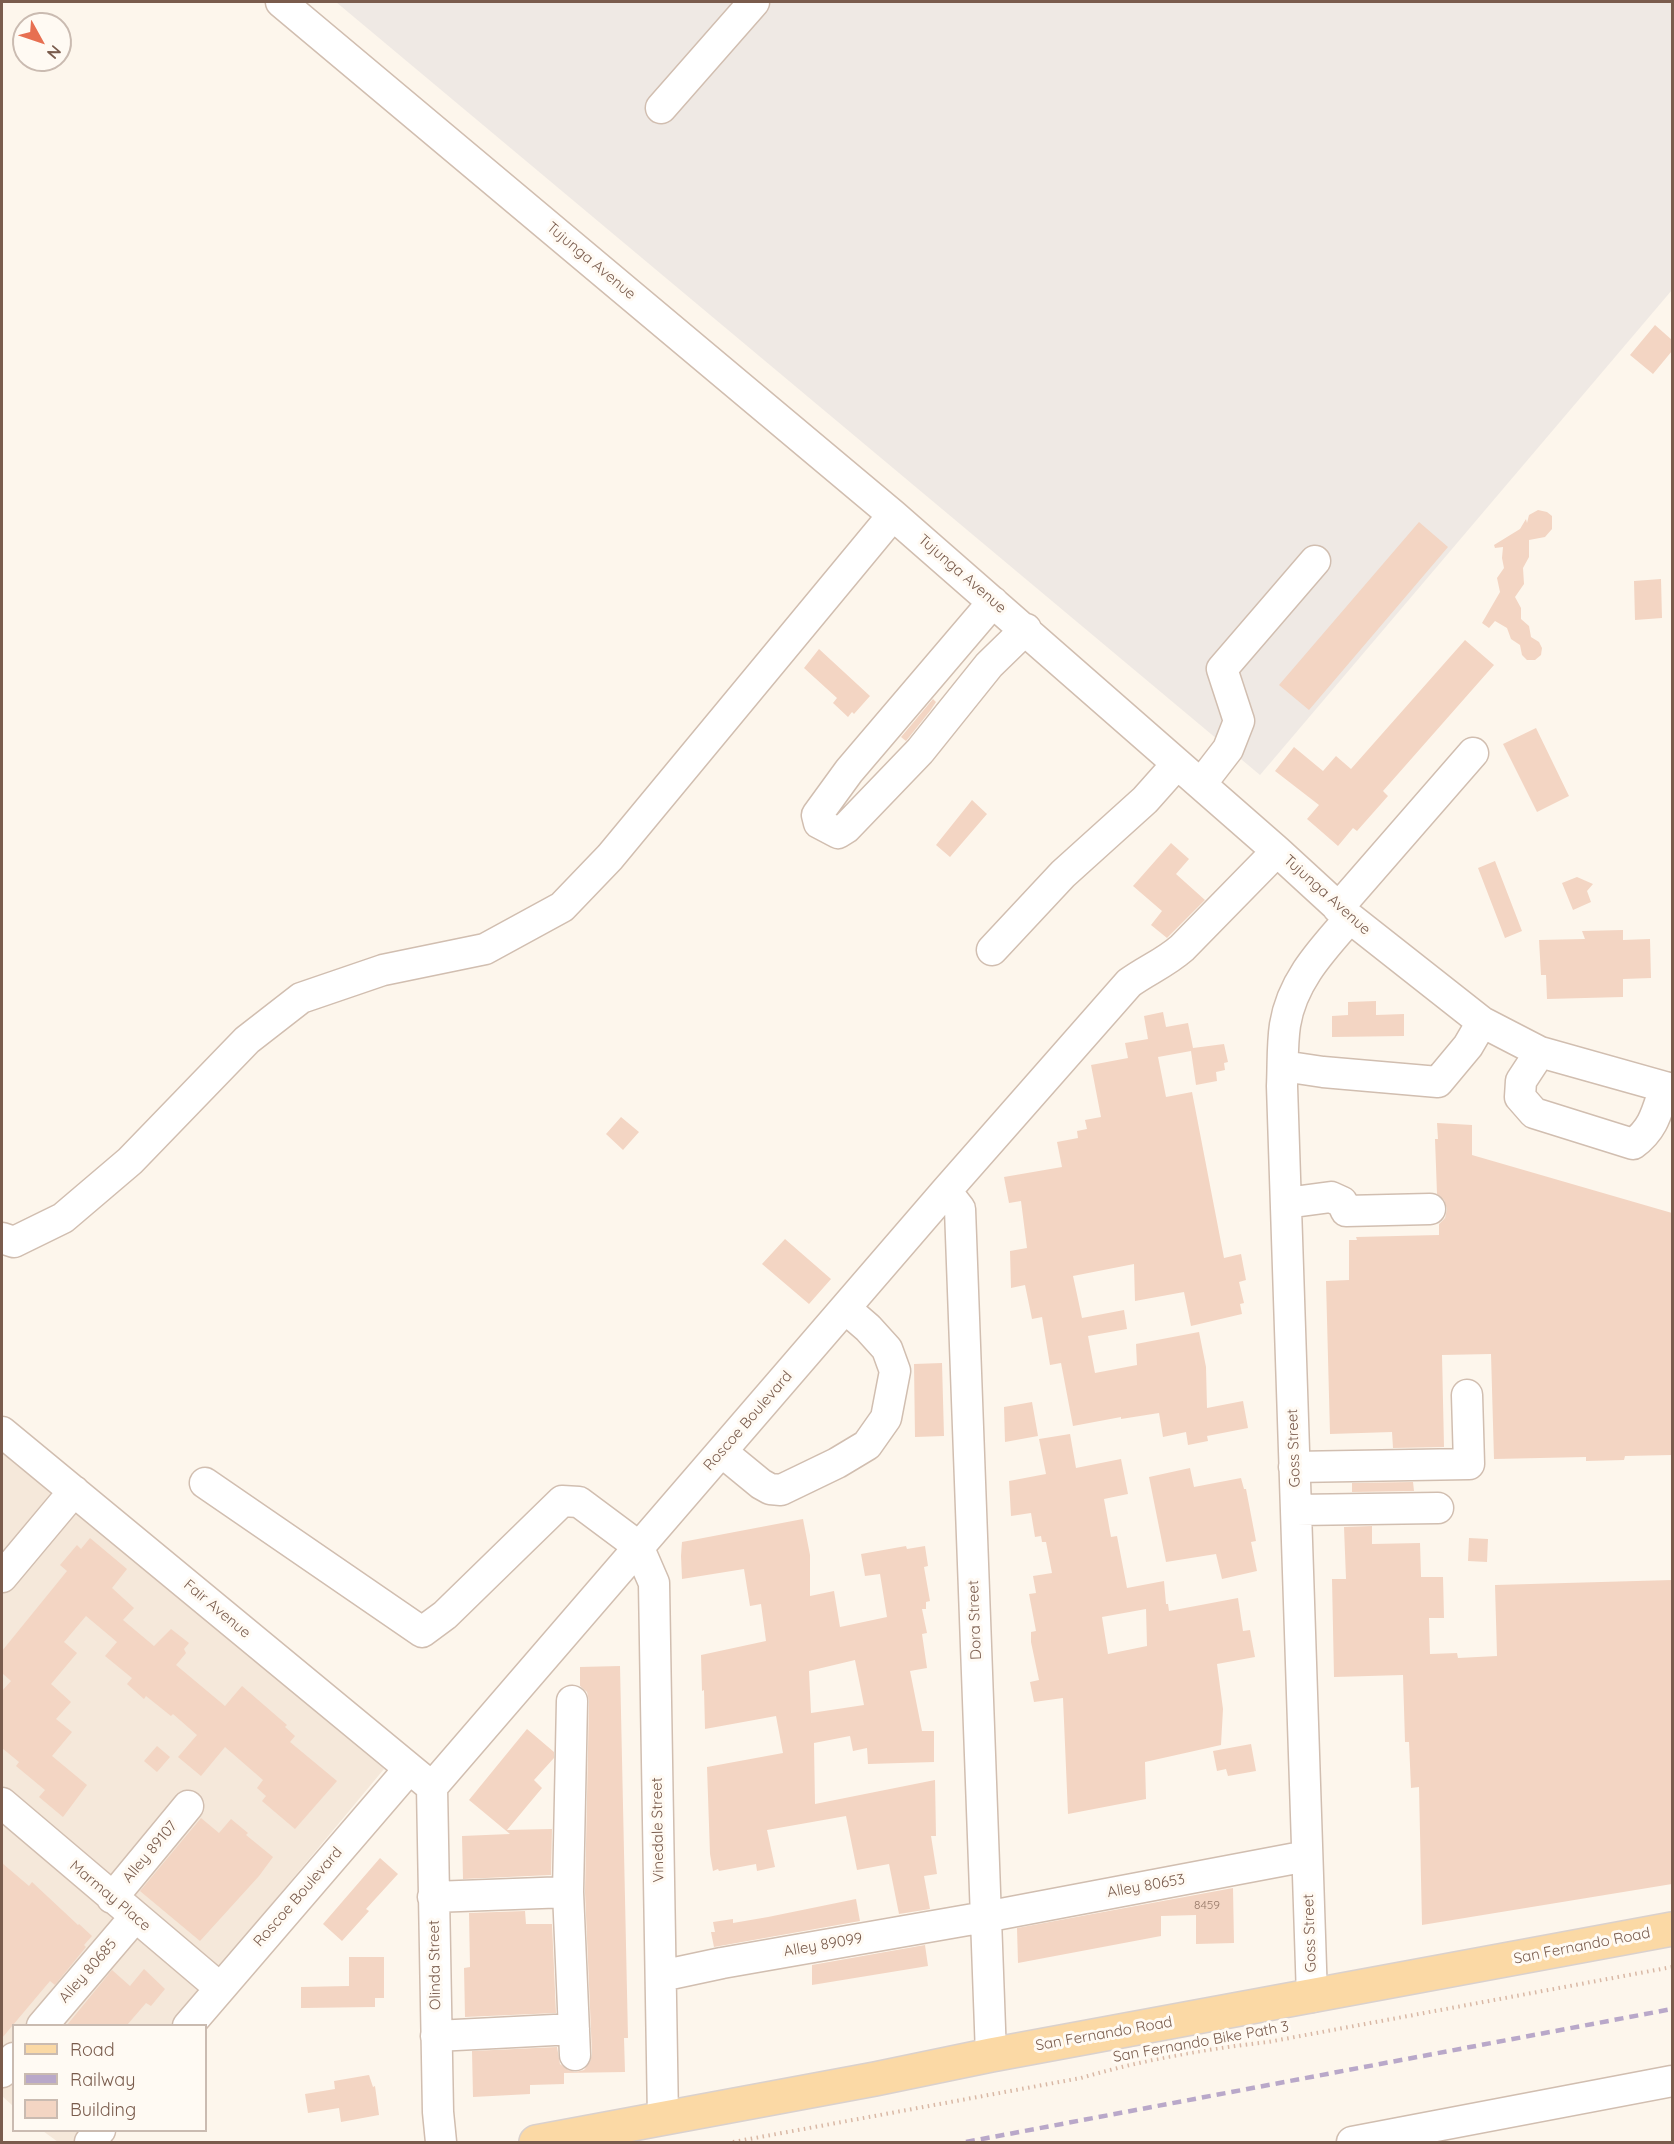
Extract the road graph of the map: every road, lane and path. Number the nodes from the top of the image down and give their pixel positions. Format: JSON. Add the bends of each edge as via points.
{"nodes":[{"id":1,"x":281,"y":2,"type":"edge"},
{"id":2,"x":754,"y":2,"type":"edge"},
{"id":3,"x":661,"y":108,"type":"dead end"},
{"id":4,"x":893,"y":515,"type":"junction"},
{"id":5,"x":1315,"y":561,"type":"dead end"},
{"id":6,"x":993,"y":602,"type":"junction"},
{"id":7,"x":1026,"y":629,"type":"junction"},
{"id":8,"x":1473,"y":753,"type":"dead end"},
{"id":9,"x":1177,"y":764,"type":"junction"},
{"id":10,"x":1201,"y":784,"type":"junction"},
{"id":11,"x":1277,"y":851,"type":"junction"},
{"id":12,"x":1344,"y":913,"type":"junction"},
{"id":13,"x":992,"y":950,"type":"dead end"},
{"id":14,"x":1482,"y":1022,"type":"junction"},
{"id":15,"x":1540,"y":1052,"type":"junction"},
{"id":16,"x":1283,"y":1066,"type":"junction"},
{"id":17,"x":1669,"y":1088,"type":"edge"},
{"id":18,"x":946,"y":1191,"type":"junction"},
{"id":19,"x":1286,"y":1203,"type":"junction"},
{"id":20,"x":1430,"y":1209,"type":"dead end"},
{"id":21,"x":2,"y":1238,"type":"edge"},
{"id":22,"x":846,"y":1309,"type":"junction"},
{"id":23,"x":1467,"y":1395,"type":"dead end"},
{"id":24,"x":2,"y":1431,"type":"edge"},
{"id":25,"x":722,"y":1452,"type":"junction"},
{"id":26,"x":1294,"y":1467,"type":"junction"},
{"id":27,"x":205,"y":1483,"type":"dead end"},
{"id":28,"x":74,"y":1491,"type":"junction"},
{"id":29,"x":1438,"y":1508,"type":"dead end"},
{"id":30,"x":1296,"y":1510,"type":"junction"},
{"id":31,"x":638,"y":1546,"type":"junction"},
{"id":32,"x":2,"y":1578,"type":"edge"},
{"id":33,"x":572,"y":1701,"type":"dead end"},
{"id":34,"x":421,"y":1778,"type":"junction"},
{"id":35,"x":2,"y":1803,"type":"edge"},
{"id":36,"x":188,"y":1806,"type":"dead end"},
{"id":37,"x":1307,"y":1856,"type":"junction"},
{"id":38,"x":568,"y":1892,"type":"junction"},
{"id":39,"x":433,"y":1897,"type":"junction"},
{"id":40,"x":112,"y":1898,"type":"junction"},
{"id":41,"x":135,"y":1917,"type":"junction"},
{"id":42,"x":986,"y":1917,"type":"junction"},
{"id":43,"x":1672,"y":1929,"type":"edge"},
{"id":44,"x":1672,"y":1966,"type":"edge"},
{"id":45,"x":661,"y":1976,"type":"junction"},
{"id":46,"x":220,"y":1988,"type":"junction"},
{"id":47,"x":1312,"y":1997,"type":"junction"},
{"id":48,"x":43,"y":2024,"type":"edge"},
{"id":49,"x":189,"y":2024,"type":"edge"},
{"id":50,"x":436,"y":2036,"type":"junction"},
{"id":51,"x":991,"y":2055,"type":"junction"},
{"id":52,"x":12,"y":2060,"type":"edge"},
{"id":53,"x":2,"y":2072,"type":"edge"},
{"id":54,"x":1672,"y":2081,"type":"edge"},
{"id":55,"x":663,"y":2118,"type":"junction"},
{"id":56,"x":1367,"y":2141,"type":"edge"},
{"id":57,"x":441,"y":2142,"type":"edge"},
{"id":58,"x":536,"y":2142,"type":"edge"},
{"id":59,"x":734,"y":2142,"type":"edge"}],
"edges":[{"from":1,"to":4,"type":"street","name":"Tujunga Avenue"},
{"from":2,"to":3,"type":"street"},
{"from":4,"to":6,"type":"street","name":"Tujunga Avenue"},
{"from":4,"to":21,"type":"street","via":[[610,857],[562,907],[485,949],[383,970],[301,998],[247,1040],[130,1161],[63,1218],[14,1242]]},
{"from":5,"to":10,"type":"street","via":[[1222,669],[1239,720],[1228,749]]},
{"from":6,"to":7,"type":"street","name":"Tujunga Avenue"},
{"from":6,"to":7,"type":"street","via":[[849,771],[817,815],[819,823],[837,833],[846,828],[920,751],[989,665]]},
{"from":7,"to":9,"type":"street","name":"Tujunga Avenue"},
{"from":8,"to":12,"type":"street","name":"Goss Street"},
{"from":9,"to":10,"type":"street","name":"Tujunga Avenue"},
{"from":9,"to":13,"type":"street","via":[[1145,800],[1063,874]]},
{"from":10,"to":11,"type":"street","name":"Tujunga Avenue"},
{"from":11,"to":12,"type":"street","name":"Tujunga Avenue"},
{"from":11,"to":18,"type":"street","name":"Roscoe Boulevard","via":[[1182,948],[1129,983]]},
{"from":12,"to":14,"type":"street","name":"Tujunga Avenue"},
{"from":12,"to":16,"type":"street","name":"Goss Street","via":[[1298,986],[1286,1024]]},
{"from":14,"to":15,"type":"street","name":"Tujunga Avenue"},
{"from":14,"to":16,"type":"street","via":[[1438,1082]]},
{"from":15,"to":17,"type":"street","name":"Tujunga Avenue"},
{"from":15,"to":17,"type":"street","via":[[1521,1081],[1520,1097],[1534,1113],[1633,1144],[1644,1136]]},
{"from":16,"to":19,"type":"street","name":"Goss Street"},
{"from":18,"to":22,"type":"street","name":"Roscoe Boulevard"},
{"from":18,"to":42,"type":"street","name":"Dora Street","via":[[960,1209]]},
{"from":19,"to":20,"type":"street","via":[[1331,1197],[1342,1202],[1346,1211]]},
{"from":19,"to":26,"type":"street","name":"Goss Street"},
{"from":22,"to":25,"type":"street","name":"Roscoe Boulevard"},
{"from":22,"to":25,"type":"street","via":[[887,1349],[895,1371],[886,1418],[867,1445],[781,1490],[761,1484]]},
{"from":23,"to":26,"type":"street","via":[[1470,1464]]},
{"from":24,"to":28,"type":"street","name":"Fair Avenue"},
{"from":25,"to":31,"type":"street","name":"Roscoe Boulevard"},
{"from":26,"to":30,"type":"street","name":"Goss Street"},
{"from":27,"to":31,"type":"street","via":[[422,1632],[445,1615],[562,1501],[579,1502]]},
{"from":28,"to":32,"type":"street"},
{"from":28,"to":34,"type":"street","name":"Fair Avenue"},
{"from":29,"to":30,"type":"street"},
{"from":30,"to":37,"type":"street","name":"Goss Street"},
{"from":31,"to":34,"type":"street","name":"Roscoe Boulevard"},
{"from":31,"to":45,"type":"street","name":"Vinedale Street","via":[[654,1583]]},
{"from":33,"to":38,"type":"street"},
{"from":34,"to":39,"type":"street","name":"Olinda Street"},
{"from":34,"to":46,"type":"street","name":"Roscoe Boulevard"},
{"from":35,"to":40,"type":"street","name":"Marmay Place"},
{"from":36,"to":40,"type":"street","name":"Alley 89107"},
{"from":37,"to":42,"type":"street","name":"Alley 80653"},
{"from":37,"to":47,"type":"street","name":"Goss Street"},
{"from":38,"to":39,"type":"street"},
{"from":38,"to":50,"type":"street","via":[[574,2042]]},
{"from":39,"to":50,"type":"street","name":"Olinda Street"},
{"from":40,"to":41,"type":"street","name":"Marmay Place"},
{"from":41,"to":46,"type":"street","name":"Marmay Place"},
{"from":41,"to":48,"type":"street","name":"Alley 80685"},
{"from":42,"to":45,"type":"street","name":"Alley 89099"},
{"from":42,"to":51,"type":"street","name":"Dora Street"},
{"from":43,"to":47,"type":"main road","name":"San Fernando Road"},
{"from":44,"to":59,"type":"path","name":"San Fernando Bike Path 3"},
{"from":45,"to":55,"type":"street","name":"Vinedale Street"},
{"from":46,"to":49,"type":"street","name":"Roscoe Boulevard"},
{"from":47,"to":51,"type":"main road","name":"San Fernando Road"},
{"from":50,"to":57,"type":"street","name":"Olinda Street"},
{"from":51,"to":55,"type":"main road","name":"San Fernando Road"},
{"from":52,"to":53,"type":"street"},
{"from":54,"to":56,"type":"street"},
{"from":55,"to":58,"type":"main road","name":"San Fernando Road"}]}
